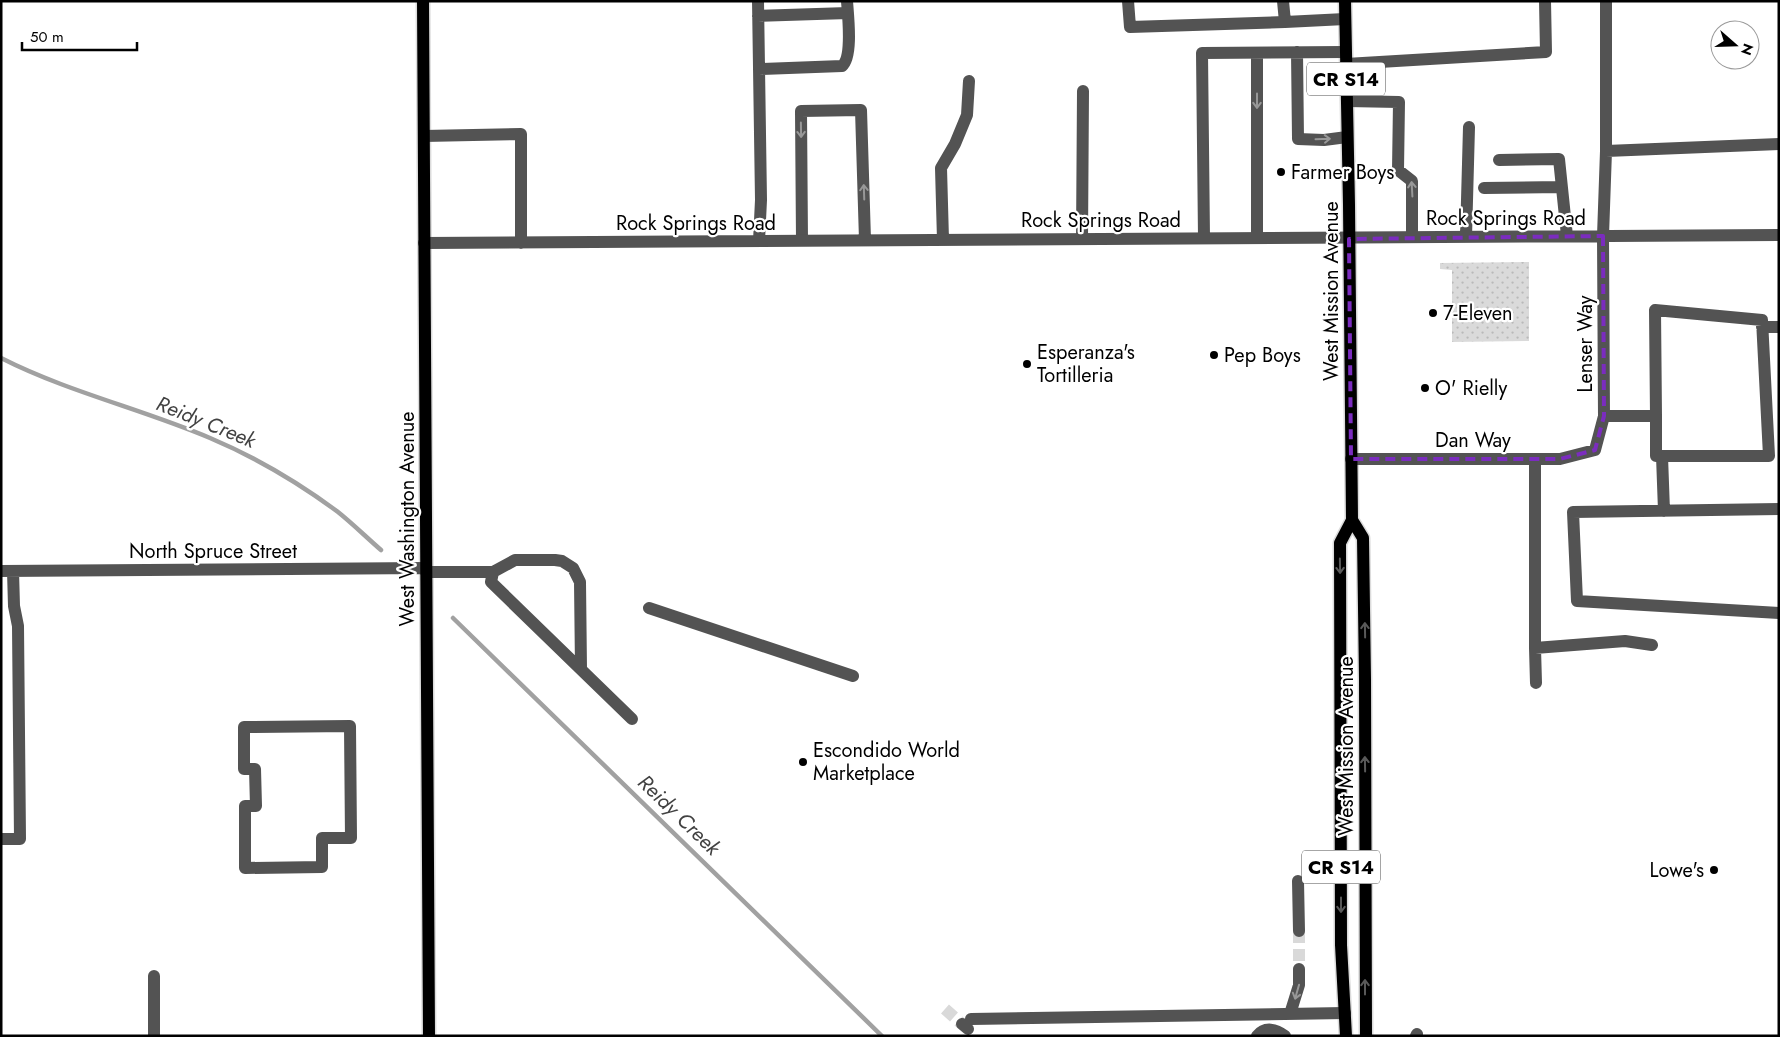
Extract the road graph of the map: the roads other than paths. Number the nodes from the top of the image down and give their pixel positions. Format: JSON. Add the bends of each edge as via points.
{"nodes":[{"id":1,"x":423,"y":1,"type":"edge"},
{"id":2,"x":758,"y":1,"type":"edge"},
{"id":3,"x":1128,"y":1,"type":"edge"},
{"id":4,"x":1283,"y":1,"type":"edge"},
{"id":5,"x":1345,"y":1,"type":"edge"},
{"id":6,"x":1545,"y":1,"type":"edge"},
{"id":7,"x":1606,"y":1,"type":"edge"},
{"id":8,"x":848,"y":7,"type":"edge"},
{"id":9,"x":758,"y":16,"type":"junction"},
{"id":10,"x":1345,"y":20,"type":"junction"},
{"id":11,"x":1285,"y":22,"type":"junction"},
{"id":12,"x":1297,"y":52,"type":"junction"},
{"id":13,"x":1257,"y":53,"type":"junction"},
{"id":14,"x":1346,"y":58,"type":"junction"},
{"id":15,"x":759,"y":69,"type":"junction"},
{"id":16,"x":969,"y":82,"type":"dead end"},
{"id":17,"x":1083,"y":91,"type":"dead end"},
{"id":18,"x":1346,"y":101,"type":"junction"},
{"id":19,"x":1469,"y":127,"type":"dead end"},
{"id":20,"x":424,"y":136,"type":"junction"},
{"id":21,"x":1347,"y":137,"type":"junction"},
{"id":22,"x":1779,"y":144,"type":"edge"},
{"id":23,"x":1606,"y":151,"type":"junction"},
{"id":24,"x":1499,"y":160,"type":"dead end"},
{"id":25,"x":1561,"y":187,"type":"junction"},
{"id":26,"x":1484,"y":188,"type":"dead end"},
{"id":27,"x":1779,"y":235,"type":"edge"},
{"id":28,"x":1567,"y":236,"type":"junction"},
{"id":29,"x":1603,"y":236,"type":"junction"},
{"id":30,"x":1412,"y":237,"type":"junction"},
{"id":31,"x":1466,"y":237,"type":"junction"},
{"id":32,"x":1204,"y":238,"type":"junction"},
{"id":33,"x":1257,"y":238,"type":"junction"},
{"id":34,"x":1349,"y":238,"type":"junction"},
{"id":35,"x":1082,"y":239,"type":"junction"},
{"id":36,"x":866,"y":240,"type":"junction"},
{"id":37,"x":943,"y":240,"type":"junction"},
{"id":38,"x":759,"y":241,"type":"junction"},
{"id":39,"x":802,"y":241,"type":"junction"},
{"id":40,"x":521,"y":242,"type":"junction"},
{"id":41,"x":424,"y":243,"type":"junction"},
{"id":42,"x":1762,"y":327,"type":"junction"},
{"id":43,"x":1779,"y":327,"type":"edge"},
{"id":44,"x":1604,"y":416,"type":"junction"},
{"id":45,"x":1656,"y":416,"type":"junction"},
{"id":46,"x":1595,"y":450,"type":"joint"},
{"id":47,"x":1662,"y":456,"type":"junction"},
{"id":48,"x":1351,"y":458,"type":"junction"},
{"id":49,"x":1535,"y":459,"type":"junction"},
{"id":50,"x":1779,"y":509,"type":"edge"},
{"id":51,"x":1664,"y":511,"type":"junction"},
{"id":52,"x":1352,"y":520,"type":"junction"},
{"id":53,"x":426,"y":570,"type":"junction"},
{"id":54,"x":7,"y":571,"type":"edge"},
{"id":55,"x":493,"y":572,"type":"junction"},
{"id":56,"x":649,"y":608,"type":"dead end"},
{"id":57,"x":1779,"y":614,"type":"edge"},
{"id":58,"x":1652,"y":645,"type":"dead end"},
{"id":59,"x":1535,"y":648,"type":"junction"},
{"id":60,"x":581,"y":669,"type":"junction"},
{"id":61,"x":853,"y":676,"type":"dead end"},
{"id":62,"x":1536,"y":684,"type":"dead end"},
{"id":63,"x":632,"y":719,"type":"dead end"},
{"id":64,"x":350,"y":726,"type":"joint"},
{"id":65,"x":1,"y":839,"type":"edge"},
{"id":66,"x":1298,"y":881,"type":"dead end"},
{"id":67,"x":1299,"y":931,"type":"tunnel mouth"},
{"id":68,"x":1299,"y":969,"type":"tunnel mouth"},
{"id":69,"x":154,"y":976,"type":"dead end"},
{"id":70,"x":1345,"y":1013,"type":"junction"},
{"id":71,"x":1290,"y":1014,"type":"junction"},
{"id":72,"x":967,"y":1024,"type":"tunnel mouth"},
{"id":73,"x":154,"y":1036,"type":"edge"},
{"id":74,"x":429,"y":1036,"type":"edge"},
{"id":75,"x":1257,"y":1036,"type":"edge"},
{"id":76,"x":1285,"y":1036,"type":"edge"},
{"id":77,"x":1346,"y":1036,"type":"edge"},
{"id":78,"x":1366,"y":1036,"type":"edge"}],
"edges":[{"from":1,"to":20,"type":"main road","name":"West Washington Avenue"},
{"from":2,"to":9,"type":"street"},
{"from":3,"to":11,"type":"street","via":[[1130,27]]},
{"from":4,"to":11,"type":"street"},
{"from":5,"to":10,"type":"main road","name":"West Mission Avenue","number":"CR S14"},
{"from":6,"to":14,"type":"street","via":[[1546,52]]},
{"from":7,"to":23,"type":"street","name":"Lenser Way"},
{"from":8,"to":9,"type":"street"},
{"from":8,"to":15,"type":"street","via":[[848,55],[842,66]]},
{"from":9,"to":15,"type":"street"},
{"from":10,"to":11,"type":"street"},
{"from":10,"to":14,"type":"main road","name":"West Mission Avenue","number":"CR S14"},
{"from":12,"to":13,"type":"street"},
{"from":12,"to":14,"type":"street"},
{"from":12,"to":21,"type":"street","one_way":true,"via":[[1298,139]]},
{"from":13,"to":32,"type":"street","via":[[1202,53]]},
{"from":13,"to":33,"type":"street","one_way":true},
{"from":14,"to":18,"type":"main road","name":"West Mission Avenue","number":"CR S14"},
{"from":15,"to":38,"type":"street"},
{"from":16,"to":37,"type":"street","via":[[967,115],[941,168]]},
{"from":17,"to":35,"type":"street"},
{"from":18,"to":21,"type":"main road","name":"West Mission Avenue","number":"CR S14"},
{"from":30,"to":18,"type":"street","one_way":true,"via":[[1412,181],[1398,170],[1399,102]]},
{"from":19,"to":31,"type":"street"},
{"from":20,"to":40,"type":"street","via":[[521,134]]},
{"from":20,"to":41,"type":"main road","name":"West Washington Avenue"},
{"from":21,"to":34,"type":"main road","name":"West Mission Avenue","number":"CR S14"},
{"from":22,"to":23,"type":"street"},
{"from":23,"to":29,"type":"street","name":"Lenser Way"},
{"from":24,"to":25,"type":"street","via":[[1559,159]]},
{"from":25,"to":26,"type":"street"},
{"from":25,"to":28,"type":"street"},
{"from":27,"to":29,"type":"street","name":"Rock Springs Road"},
{"from":28,"to":29,"type":"street","name":"Rock Springs Road"},
{"from":28,"to":31,"type":"street","name":"Rock Springs Road"},
{"from":29,"to":44,"type":"street","name":"Lenser Way"},
{"from":30,"to":31,"type":"street","name":"Rock Springs Road"},
{"from":30,"to":34,"type":"street","name":"Rock Springs Road"},
{"from":32,"to":33,"type":"street","name":"Rock Springs Road"},
{"from":32,"to":35,"type":"street","name":"Rock Springs Road"},
{"from":33,"to":34,"type":"street","name":"Rock Springs Road"},
{"from":34,"to":48,"type":"main road","name":"West Mission Avenue","number":"CR S14"},
{"from":35,"to":37,"type":"street","name":"Rock Springs Road"},
{"from":36,"to":37,"type":"street","name":"Rock Springs Road"},
{"from":36,"to":39,"type":"street","name":"Rock Springs Road"},
{"from":36,"to":39,"type":"street","one_way":true,"via":[[861,110],[800,111]]},
{"from":38,"to":39,"type":"street","name":"Rock Springs Road"},
{"from":38,"to":40,"type":"street","name":"Rock Springs Road"},
{"from":40,"to":41,"type":"street","name":"Rock Springs Road"},
{"from":41,"to":53,"type":"main road","name":"West Washington Avenue"},
{"from":42,"to":43,"type":"street"},
{"from":42,"to":45,"type":"street","via":[[1762,320],[1655,310]]},
{"from":42,"to":47,"type":"street","via":[[1769,456]]},
{"from":44,"to":45,"type":"street"},
{"from":44,"to":46,"type":"street","name":"Lenser Way"},
{"from":45,"to":47,"type":"street","via":[[1656,456]]},
{"from":46,"to":49,"type":"street","name":"Dan Way","via":[[1560,459]]},
{"from":47,"to":51,"type":"street"},
{"from":48,"to":49,"type":"street","name":"Dan Way"},
{"from":48,"to":52,"type":"main road","name":"West Mission Avenue","number":"CR S14"},
{"from":49,"to":59,"type":"street"},
{"from":50,"to":51,"type":"street"},
{"from":51,"to":57,"type":"street","via":[[1573,512],[1577,601]]},
{"from":52,"to":70,"type":"main road","name":"West Mission Avenue","number":"CR S14","one_way":true,"via":[[1340,543],[1341,935]]},
{"from":78,"to":52,"type":"main road","name":"West Mission Avenue","number":"CR S14","one_way":true,"via":[[1363,538]]},
{"from":53,"to":54,"type":"street","name":"North Spruce Street"},
{"from":53,"to":55,"type":"street","name":"North Spruce Street"},
{"from":53,"to":74,"type":"main road","name":"West Washington Avenue"},
{"from":54,"to":65,"type":"street","via":[[18,626],[20,839]]},
{"from":55,"to":60,"type":"street","via":[[491,582]]},
{"from":55,"to":60,"type":"street","via":[[515,560],[562,561],[573,568],[580,582]]},
{"from":56,"to":61,"type":"street"},
{"from":58,"to":59,"type":"street","via":[[1625,641]]},
{"from":59,"to":62,"type":"street"},
{"from":60,"to":63,"type":"street"},
{"from":64,"to":64,"type":"street","via":[[351,838],[322,838],[322,867],[245,868],[245,806],[256,806],[256,797],[255,769],[244,769],[244,727]]},
{"from":66,"to":67,"type":"street"},
{"from":68,"to":71,"type":"street","one_way":true,"via":[[1300,985]]},
{"from":69,"to":73,"type":"street"},
{"from":70,"to":71,"type":"street"},
{"from":70,"to":77,"type":"main road","name":"West Mission Avenue","number":"CR S14"},
{"from":71,"to":72,"type":"street"},
{"from":75,"to":76,"type":"street","via":[[1266,1029],[1272,1029]]}]}
